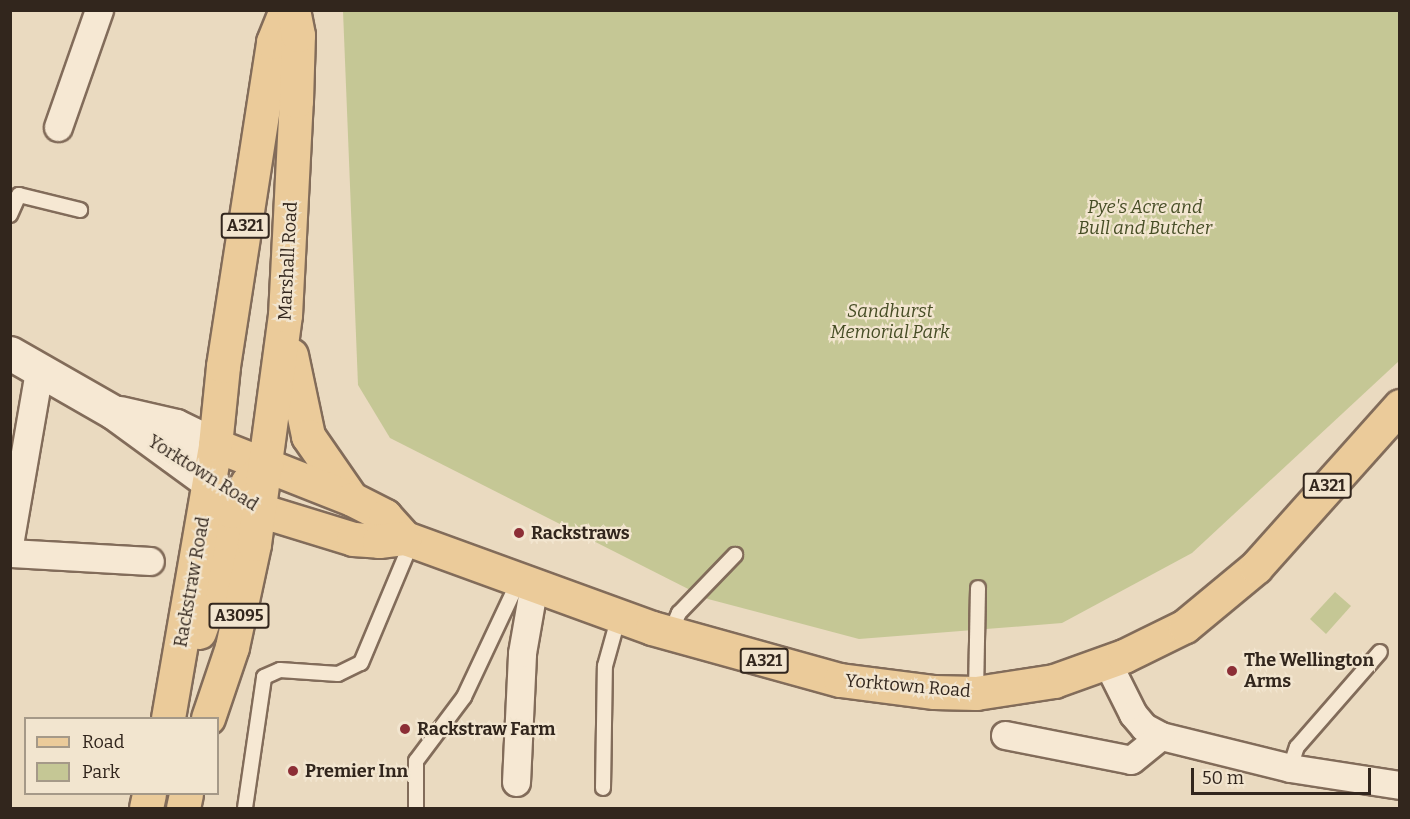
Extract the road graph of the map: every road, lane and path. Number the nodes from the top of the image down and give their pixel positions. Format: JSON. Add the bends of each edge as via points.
{"nodes":[{"id":1,"x":99,"y":10,"type":"edge"},
{"id":2,"x":286,"y":10,"type":"edge"},
{"id":3,"x":293,"y":10,"type":"edge"},
{"id":4,"x":58,"y":127,"type":"dead end"},
{"id":5,"x":80,"y":210,"type":"dead end"},
{"id":6,"x":10,"y":215,"type":"edge"},
{"id":7,"x":285,"y":315,"type":"junction"},
{"id":8,"x":10,"y":353,"type":"edge"},
{"id":9,"x":39,"y":371,"type":"junction"},
{"id":10,"x":1400,"y":406,"type":"edge"},
{"id":11,"x":112,"y":412,"type":"junction"},
{"id":12,"x":215,"y":445,"type":"junction"},
{"id":13,"x":266,"y":465,"type":"junction"},
{"id":14,"x":209,"y":482,"type":"junction"},
{"id":15,"x":352,"y":499,"type":"junction"},
{"id":16,"x":248,"y":504,"type":"junction"},
{"id":17,"x":10,"y":539,"type":"edge"},
{"id":18,"x":409,"y":539,"type":"junction"},
{"id":19,"x":10,"y":554,"type":"edge"},
{"id":20,"x":735,"y":555,"type":"dead end"},
{"id":21,"x":150,"y":561,"type":"dead end"},
{"id":22,"x":527,"y":581,"type":"junction"},
{"id":23,"x":978,"y":588,"type":"dead end"},
{"id":24,"x":619,"y":616,"type":"junction"},
{"id":25,"x":670,"y":633,"type":"junction"},
{"id":26,"x":1380,"y":652,"type":"dead end"},
{"id":27,"x":1107,"y":662,"type":"junction"},
{"id":28,"x":176,"y":671,"type":"junction"},
{"id":29,"x":976,"y":693,"type":"junction"},
{"id":30,"x":168,"y":717,"type":"edge"},
{"id":31,"x":208,"y":717,"type":"edge"},
{"id":32,"x":1005,"y":735,"type":"dead end"},
{"id":33,"x":1161,"y":736,"type":"junction"},
{"id":34,"x":1290,"y":768,"type":"junction"},
{"id":35,"x":516,"y":782,"type":"dead end"},
{"id":36,"x":1400,"y":785,"type":"edge"},
{"id":37,"x":603,"y":788,"type":"dead end"},
{"id":38,"x":245,"y":808,"type":"edge"},
{"id":39,"x":416,"y":808,"type":"edge"}],
"edges":[{"from":1,"to":4,"type":"street"},
{"from":2,"to":12,"type":"main road","number":"A321","via":[[273,42],[223,366]]},
{"from":3,"to":7,"type":"main road","name":"Marshall Road","number":"A321","via":[[298,35],[297,90]]},
{"from":5,"to":6,"type":"lane","via":[[19,195]]},
{"from":7,"to":13,"type":"main road","name":"Marshall Road","number":"A321"},
{"from":7,"to":15,"type":"main road","via":[[303,423],[315,452]]},
{"from":8,"to":9,"type":"street","name":"Yorktown Road"},
{"from":9,"to":11,"type":"street","name":"Yorktown Road"},
{"from":9,"to":17,"type":"street"},
{"from":10,"to":27,"type":"main road","name":"Yorktown Road","number":"A321","via":[[1236,585],[1185,626]]},
{"from":11,"to":12,"type":"street","name":"Yorktown Road","via":[[176,426]]},
{"from":11,"to":14,"type":"street","name":"Yorktown Road"},
{"from":12,"to":13,"type":"main road","name":"Yorktown Road","number":"A321"},
{"from":12,"to":14,"type":"main road","name":"Rackstraw Road","number":"A321"},
{"from":13,"to":15,"type":"main road","name":"Yorktown Road","number":"A321"},
{"from":13,"to":16,"type":"main road","name":"Marshall Road","number":"A321"},
{"from":14,"to":16,"type":"main road","name":"Yorktown Road","number":"A321"},
{"from":14,"to":28,"type":"main road","name":"Rackstraw Road","number":"A3095"},
{"from":15,"to":18,"type":"main road","name":"Yorktown Road","number":"A321","via":[[385,516]]},
{"from":16,"to":18,"type":"main road","name":"Yorktown Road","number":"A321","via":[[353,539]]},
{"from":16,"to":28,"type":"main road","number":"A3095","via":[[202,627]]},
{"from":16,"to":31,"type":"main road","number":"A3095","via":[[232,646]]},
{"from":18,"to":22,"type":"main road","name":"Yorktown Road","number":"A321"},
{"from":18,"to":38,"type":"lane","via":[[361,663],[338,674],[280,670],[264,677]]},
{"from":19,"to":21,"type":"street"},
{"from":20,"to":25,"type":"lane","via":[[679,613]]},
{"from":22,"to":24,"type":"main road","name":"Yorktown Road","number":"A321"},
{"from":22,"to":35,"type":"street"},
{"from":22,"to":39,"type":"lane","via":[[464,697],[416,761]]},
{"from":23,"to":29,"type":"lane"},
{"from":24,"to":25,"type":"main road","name":"Yorktown Road","number":"A321"},
{"from":24,"to":37,"type":"lane","via":[[605,666]]},
{"from":25,"to":29,"type":"main road","name":"Yorktown Road","number":"A321","via":[[840,680]]},
{"from":26,"to":34,"type":"lane","via":[[1297,747]]},
{"from":27,"to":29,"type":"main road","name":"Yorktown Road","number":"A321","via":[[1054,681]]},
{"from":27,"to":33,"type":"street","via":[[1133,714],[1144,727]]},
{"from":28,"to":30,"type":"main road","name":"Rackstraw Road","number":"A3095"},
{"from":32,"to":33,"type":"street","via":[[1131,759]]},
{"from":33,"to":34,"type":"street"},
{"from":34,"to":36,"type":"street"}]}
